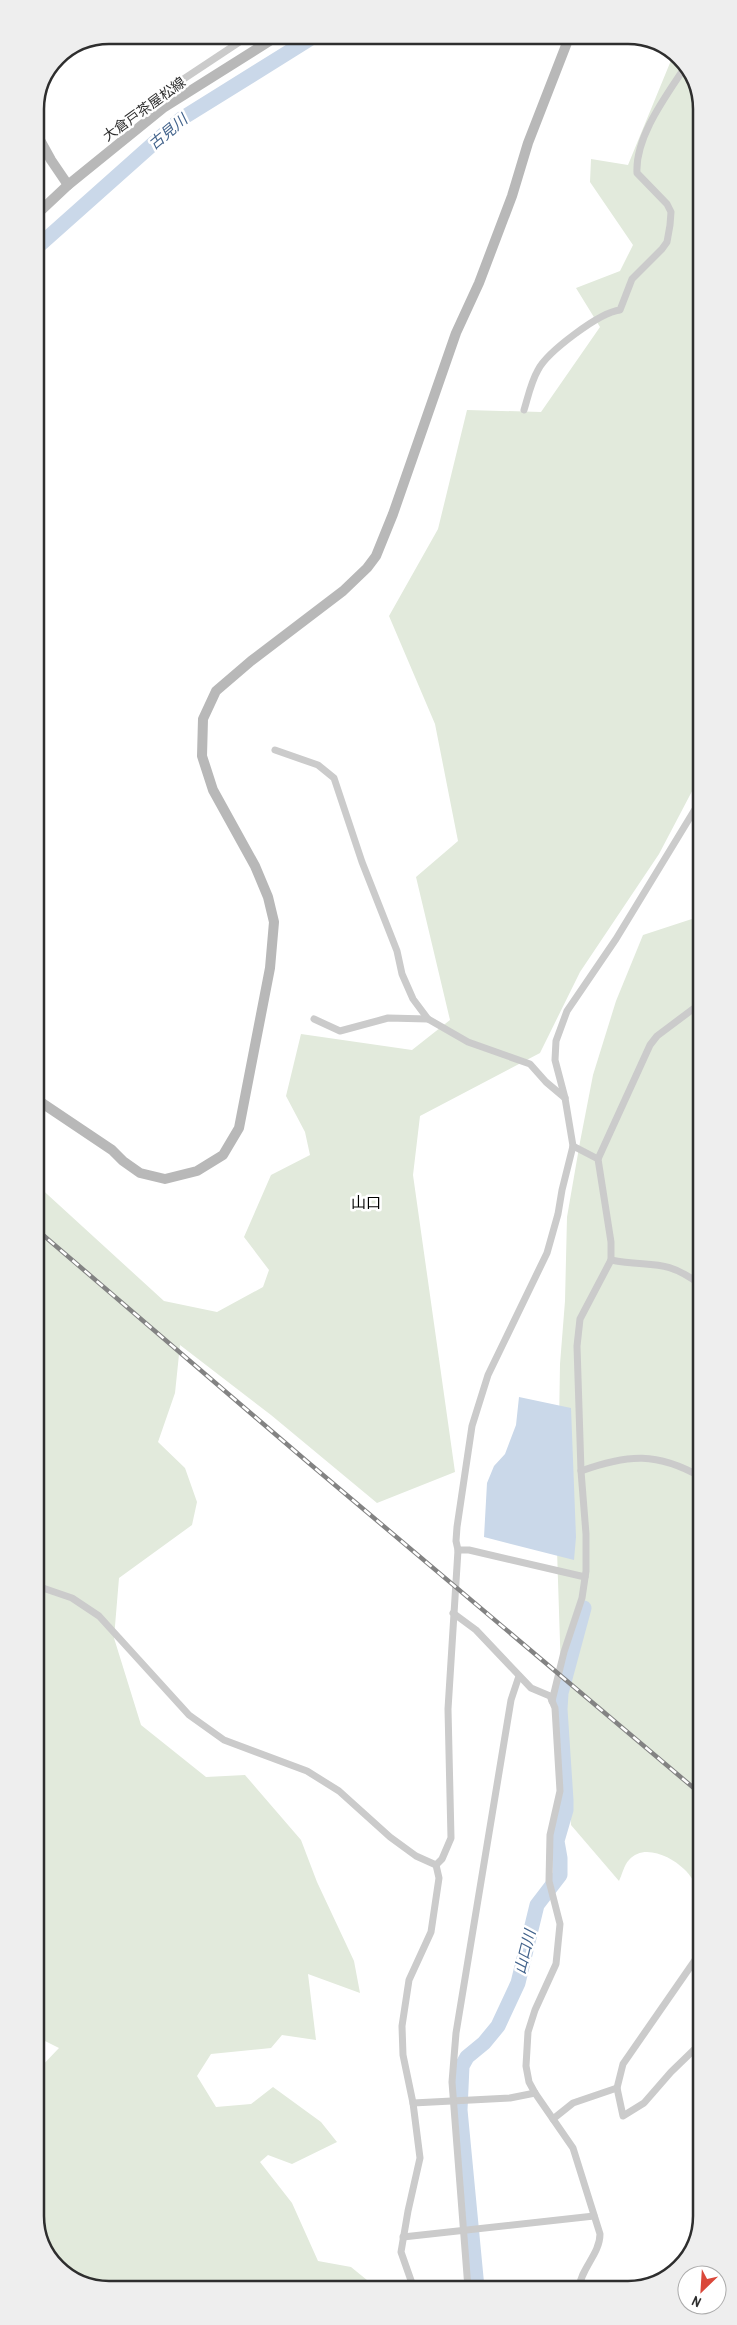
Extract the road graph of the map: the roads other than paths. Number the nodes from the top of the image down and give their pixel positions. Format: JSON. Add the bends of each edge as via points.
{"nodes":[{"id":1,"x":236,"y":44,"type":"edge"},
{"id":2,"x":265,"y":44,"type":"edge"},
{"id":3,"x":566,"y":44,"type":"edge"},
{"id":4,"x":681,"y":72,"type":"edge"},
{"id":5,"x":173,"y":86,"type":"dead end"},
{"id":6,"x":44,"y":147,"type":"edge"},
{"id":7,"x":68,"y":185,"type":"junction"},
{"id":8,"x":44,"y":208,"type":"edge"},
{"id":9,"x":524,"y":410,"type":"dead end"},
{"id":10,"x":275,"y":750,"type":"dead end"},
{"id":11,"x":693,"y":813,"type":"edge"},
{"id":12,"x":693,"y":1010,"type":"edge"},
{"id":13,"x":314,"y":1019,"type":"dead end"},
{"id":14,"x":428,"y":1019,"type":"junction"},
{"id":15,"x":565,"y":1098,"type":"junction"},
{"id":16,"x":44,"y":1104,"type":"edge"},
{"id":17,"x":572,"y":1146,"type":"junction"},
{"id":18,"x":598,"y":1159,"type":"junction"},
{"id":19,"x":611,"y":1260,"type":"junction"},
{"id":20,"x":693,"y":1279,"type":"edge"},
{"id":21,"x":581,"y":1471,"type":"junction"},
{"id":22,"x":693,"y":1473,"type":"edge"},
{"id":23,"x":458,"y":1550,"type":"junction"},
{"id":24,"x":585,"y":1576,"type":"junction"},
{"id":25,"x":44,"y":1588,"type":"edge"},
{"id":26,"x":453,"y":1614,"type":"junction"},
{"id":27,"x":519,"y":1676,"type":"junction"},
{"id":28,"x":552,"y":1705,"type":"junction"},
{"id":29,"x":436,"y":1865,"type":"junction"},
{"id":30,"x":693,"y":1963,"type":"edge"},
{"id":31,"x":693,"y":2052,"type":"edge"},
{"id":32,"x":617,"y":2088,"type":"junction"},
{"id":33,"x":535,"y":2093,"type":"junction"},
{"id":34,"x":454,"y":2100,"type":"junction"},
{"id":35,"x":413,"y":2102,"type":"junction"},
{"id":36,"x":553,"y":2119,"type":"junction"},
{"id":37,"x":594,"y":2216,"type":"junction"},
{"id":38,"x":464,"y":2230,"type":"junction"},
{"id":39,"x":403,"y":2237,"type":"junction"},
{"id":40,"x":412,"y":2281,"type":"edge"},
{"id":41,"x":468,"y":2281,"type":"edge"},
{"id":42,"x":580,"y":2281,"type":"edge"}],
"edges":[{"from":1,"to":5,"type":"street"},
{"from":2,"to":7,"type":"street","name":"大倉戸茶屋松線","via":[[163,108]]},
{"from":3,"to":16,"type":"street","via":[[479,283],[456,333],[376,556],[343,591],[216,690],[203,720],[202,756],[213,790],[255,866],[274,922],[270,968],[239,1128],[223,1156],[196,1171],[165,1179],[140,1173]]},
{"from":4,"to":9,"type":"street","via":[[650,125],[636,158],[636,173],[667,204],[670,212],[667,242],[632,279],[620,310],[587,324],[538,369]]},
{"from":6,"to":7,"type":"street"},
{"from":7,"to":8,"type":"street","name":"大倉戸茶屋松線"},
{"from":10,"to":14,"type":"street","via":[[318,765],[334,778],[397,951],[402,974],[413,999]]},
{"from":11,"to":15,"type":"street","via":[[621,931],[567,1011],[556,1041],[554,1060]]},
{"from":12,"to":18,"type":"street","via":[[650,1045]]},
{"from":13,"to":14,"type":"street","via":[[340,1031],[388,1018]]},
{"from":14,"to":15,"type":"street","via":[[468,1042],[530,1064]]},
{"from":15,"to":17,"type":"street"},
{"from":17,"to":18,"type":"street"},
{"from":17,"to":23,"type":"street","via":[[547,1253],[488,1375],[472,1426],[457,1527]]},
{"from":18,"to":19,"type":"street"},
{"from":19,"to":20,"type":"street","via":[[669,1266]]},
{"from":19,"to":21,"type":"street","via":[[580,1319],[577,1367]]},
{"from":21,"to":22,"type":"street","via":[[613,1460],[649,1458],[681,1466]]},
{"from":21,"to":24,"type":"street","via":[[586,1534]]},
{"from":23,"to":24,"type":"street"},
{"from":23,"to":26,"type":"street"},
{"from":24,"to":28,"type":"street","via":[[582,1598]]},
{"from":25,"to":29,"type":"street","via":[[72,1598],[99,1616],[189,1715],[224,1740],[307,1771],[339,1791],[403,1847]]},
{"from":26,"to":27,"type":"street","via":[[476,1630]]},
{"from":26,"to":29,"type":"street","via":[[448,1709],[452,1838]]},
{"from":27,"to":28,"type":"street","via":[[531,1688],[550,1696]]},
{"from":27,"to":34,"type":"street","via":[[512,1700],[456,2033],[452,2082]]},
{"from":28,"to":33,"type":"street","via":[[555,1708],[560,1790],[550,1835],[550,1881],[560,1924],[556,1964],[528,2032],[526,2066]]},
{"from":29,"to":35,"type":"street","via":[[439,1878],[431,1932],[409,1980],[402,2026],[403,2055]]},
{"from":30,"to":32,"type":"street","via":[[623,2064]]},
{"from":31,"to":32,"type":"street","via":[[644,2103],[623,2116]]},
{"from":32,"to":36,"type":"street","via":[[572,2103]]},
{"from":33,"to":34,"type":"street","via":[[510,2098]]},
{"from":33,"to":36,"type":"street"},
{"from":34,"to":35,"type":"street"},
{"from":34,"to":38,"type":"street"},
{"from":35,"to":39,"type":"street","via":[[420,2158]]},
{"from":36,"to":37,"type":"street","via":[[573,2148]]},
{"from":37,"to":38,"type":"street"},
{"from":37,"to":42,"type":"street","via":[[600,2244]]},
{"from":38,"to":39,"type":"street"},
{"from":38,"to":41,"type":"street"},
{"from":39,"to":40,"type":"street","via":[[402,2252]]}]}
